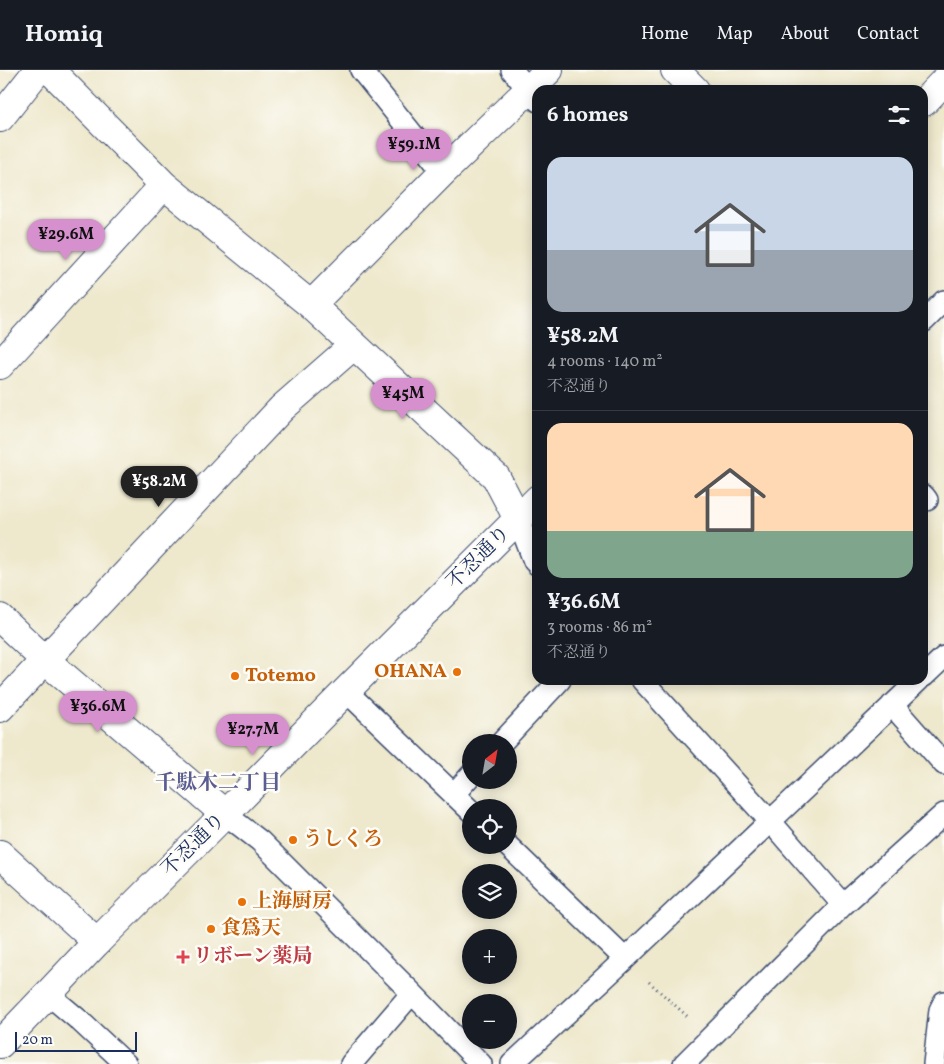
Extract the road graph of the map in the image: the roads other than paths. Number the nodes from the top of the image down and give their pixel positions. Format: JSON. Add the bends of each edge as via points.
{"nodes":[{"id":1,"x":38,"y":70,"type":"edge"},
{"id":2,"x":50,"y":70,"type":"edge"},
{"id":3,"x":361,"y":70,"type":"edge"},
{"id":4,"x":549,"y":70,"type":"edge"},
{"id":5,"x":676,"y":70,"type":"edge"},
{"id":6,"x":944,"y":81,"type":"edge"},
{"id":7,"x":690,"y":85,"type":"edge"},
{"id":8,"x":526,"y":87,"type":"edge"},
{"id":9,"x":928,"y":98,"type":"edge"},
{"id":10,"x":0,"y":118,"type":"edge"},
{"id":11,"x":443,"y":172,"type":"junction"},
{"id":12,"x":164,"y":184,"type":"junction"},
{"id":13,"x":944,"y":301,"type":"edge"},
{"id":14,"x":311,"y":305,"type":"junction"},
{"id":15,"x":928,"y":317,"type":"edge"},
{"id":16,"x":354,"y":345,"type":"junction"},
{"id":17,"x":0,"y":365,"type":"edge"},
{"id":18,"x":532,"y":505,"type":"edge"},
{"id":19,"x":518,"y":519,"type":"junction"},
{"id":20,"x":532,"y":556,"type":"edge"},
{"id":21,"x":0,"y":618,"type":"edge"},
{"id":22,"x":944,"y":657,"type":"edge"},
{"id":23,"x":45,"y":660,"type":"junction"},
{"id":24,"x":928,"y":672,"type":"edge"},
{"id":25,"x":555,"y":685,"type":"edge"},
{"id":26,"x":647,"y":685,"type":"edge"},
{"id":27,"x":914,"y":685,"type":"edge"},
{"id":28,"x":346,"y":691,"type":"junction"},
{"id":29,"x":892,"y":705,"type":"junction"},
{"id":30,"x":0,"y":708,"type":"edge"},
{"id":31,"x":509,"y":734,"type":"edge"},
{"id":32,"x":944,"y":764,"type":"edge"},
{"id":33,"x":462,"y":786,"type":"edge"},
{"id":34,"x":454,"y":794,"type":"junction"},
{"id":35,"x":462,"y":802,"type":"edge"},
{"id":36,"x":226,"y":814,"type":"junction"},
{"id":37,"x":944,"y":814,"type":"edge"},
{"id":38,"x":770,"y":821,"type":"junction"},
{"id":39,"x":0,"y":854,"type":"edge"},
{"id":40,"x":516,"y":854,"type":"edge"},
{"id":41,"x":843,"y":906,"type":"junction"},
{"id":42,"x":96,"y":942,"type":"junction"},
{"id":43,"x":625,"y":959,"type":"junction"},
{"id":44,"x":412,"y":993,"type":"junction"},
{"id":45,"x":48,"y":994,"type":"junction"},
{"id":46,"x":944,"y":1002,"type":"edge"},
{"id":47,"x":0,"y":1044,"type":"edge"},
{"id":48,"x":126,"y":1064,"type":"edge"},
{"id":49,"x":351,"y":1064,"type":"edge"},
{"id":50,"x":480,"y":1064,"type":"edge"},
{"id":51,"x":512,"y":1064,"type":"edge"},
{"id":52,"x":684,"y":1064,"type":"edge"},
{"id":53,"x":934,"y":1064,"type":"edge"}],
"edges":[{"from":1,"to":10,"type":"street"},
{"from":2,"to":12,"type":"street"},
{"from":3,"to":11,"type":"lane"},
{"from":4,"to":8,"type":"street"},
{"from":5,"to":7,"type":"street"},
{"from":6,"to":9,"type":"street"},
{"from":8,"to":11,"type":"street"},
{"from":11,"to":14,"type":"street"},
{"from":12,"to":14,"type":"street"},
{"from":12,"to":17,"type":"street"},
{"from":13,"to":15,"type":"lane"},
{"from":14,"to":16,"type":"street"},
{"from":16,"to":19,"type":"street","via":[[496,476]]},
{"from":16,"to":23,"type":"street","via":[[282,408]]},
{"from":18,"to":19,"type":"street","name":"不忍通り"},
{"from":19,"to":20,"type":"lane"},
{"from":19,"to":28,"type":"street","name":"不忍通り"},
{"from":21,"to":23,"type":"street"},
{"from":22,"to":24,"type":"lane"},
{"from":23,"to":30,"type":"street"},
{"from":23,"to":36,"type":"street"},
{"from":25,"to":31,"type":"lane"},
{"from":26,"to":38,"type":"lane"},
{"from":27,"to":29,"type":"lane"},
{"from":28,"to":34,"type":"lane"},
{"from":28,"to":36,"type":"street","name":"不忍通り"},
{"from":29,"to":32,"type":"lane"},
{"from":29,"to":38,"type":"lane"},
{"from":33,"to":34,"type":"lane"},
{"from":34,"to":35,"type":"lane"},
{"from":36,"to":42,"type":"street","name":"不忍通り"},
{"from":36,"to":44,"type":"lane","via":[[260,841]]},
{"from":37,"to":41,"type":"lane"},
{"from":38,"to":41,"type":"lane"},
{"from":38,"to":43,"type":"lane"},
{"from":39,"to":42,"type":"street"},
{"from":40,"to":43,"type":"lane"},
{"from":41,"to":52,"type":"lane"},
{"from":42,"to":45,"type":"street","name":"不忍通り"},
{"from":43,"to":51,"type":"lane"},
{"from":44,"to":49,"type":"lane"},
{"from":44,"to":50,"type":"lane"},
{"from":45,"to":47,"type":"street","name":"不忍通り"},
{"from":45,"to":48,"type":"lane"},
{"from":46,"to":53,"type":"lane","via":[[940,1010]]}]}
